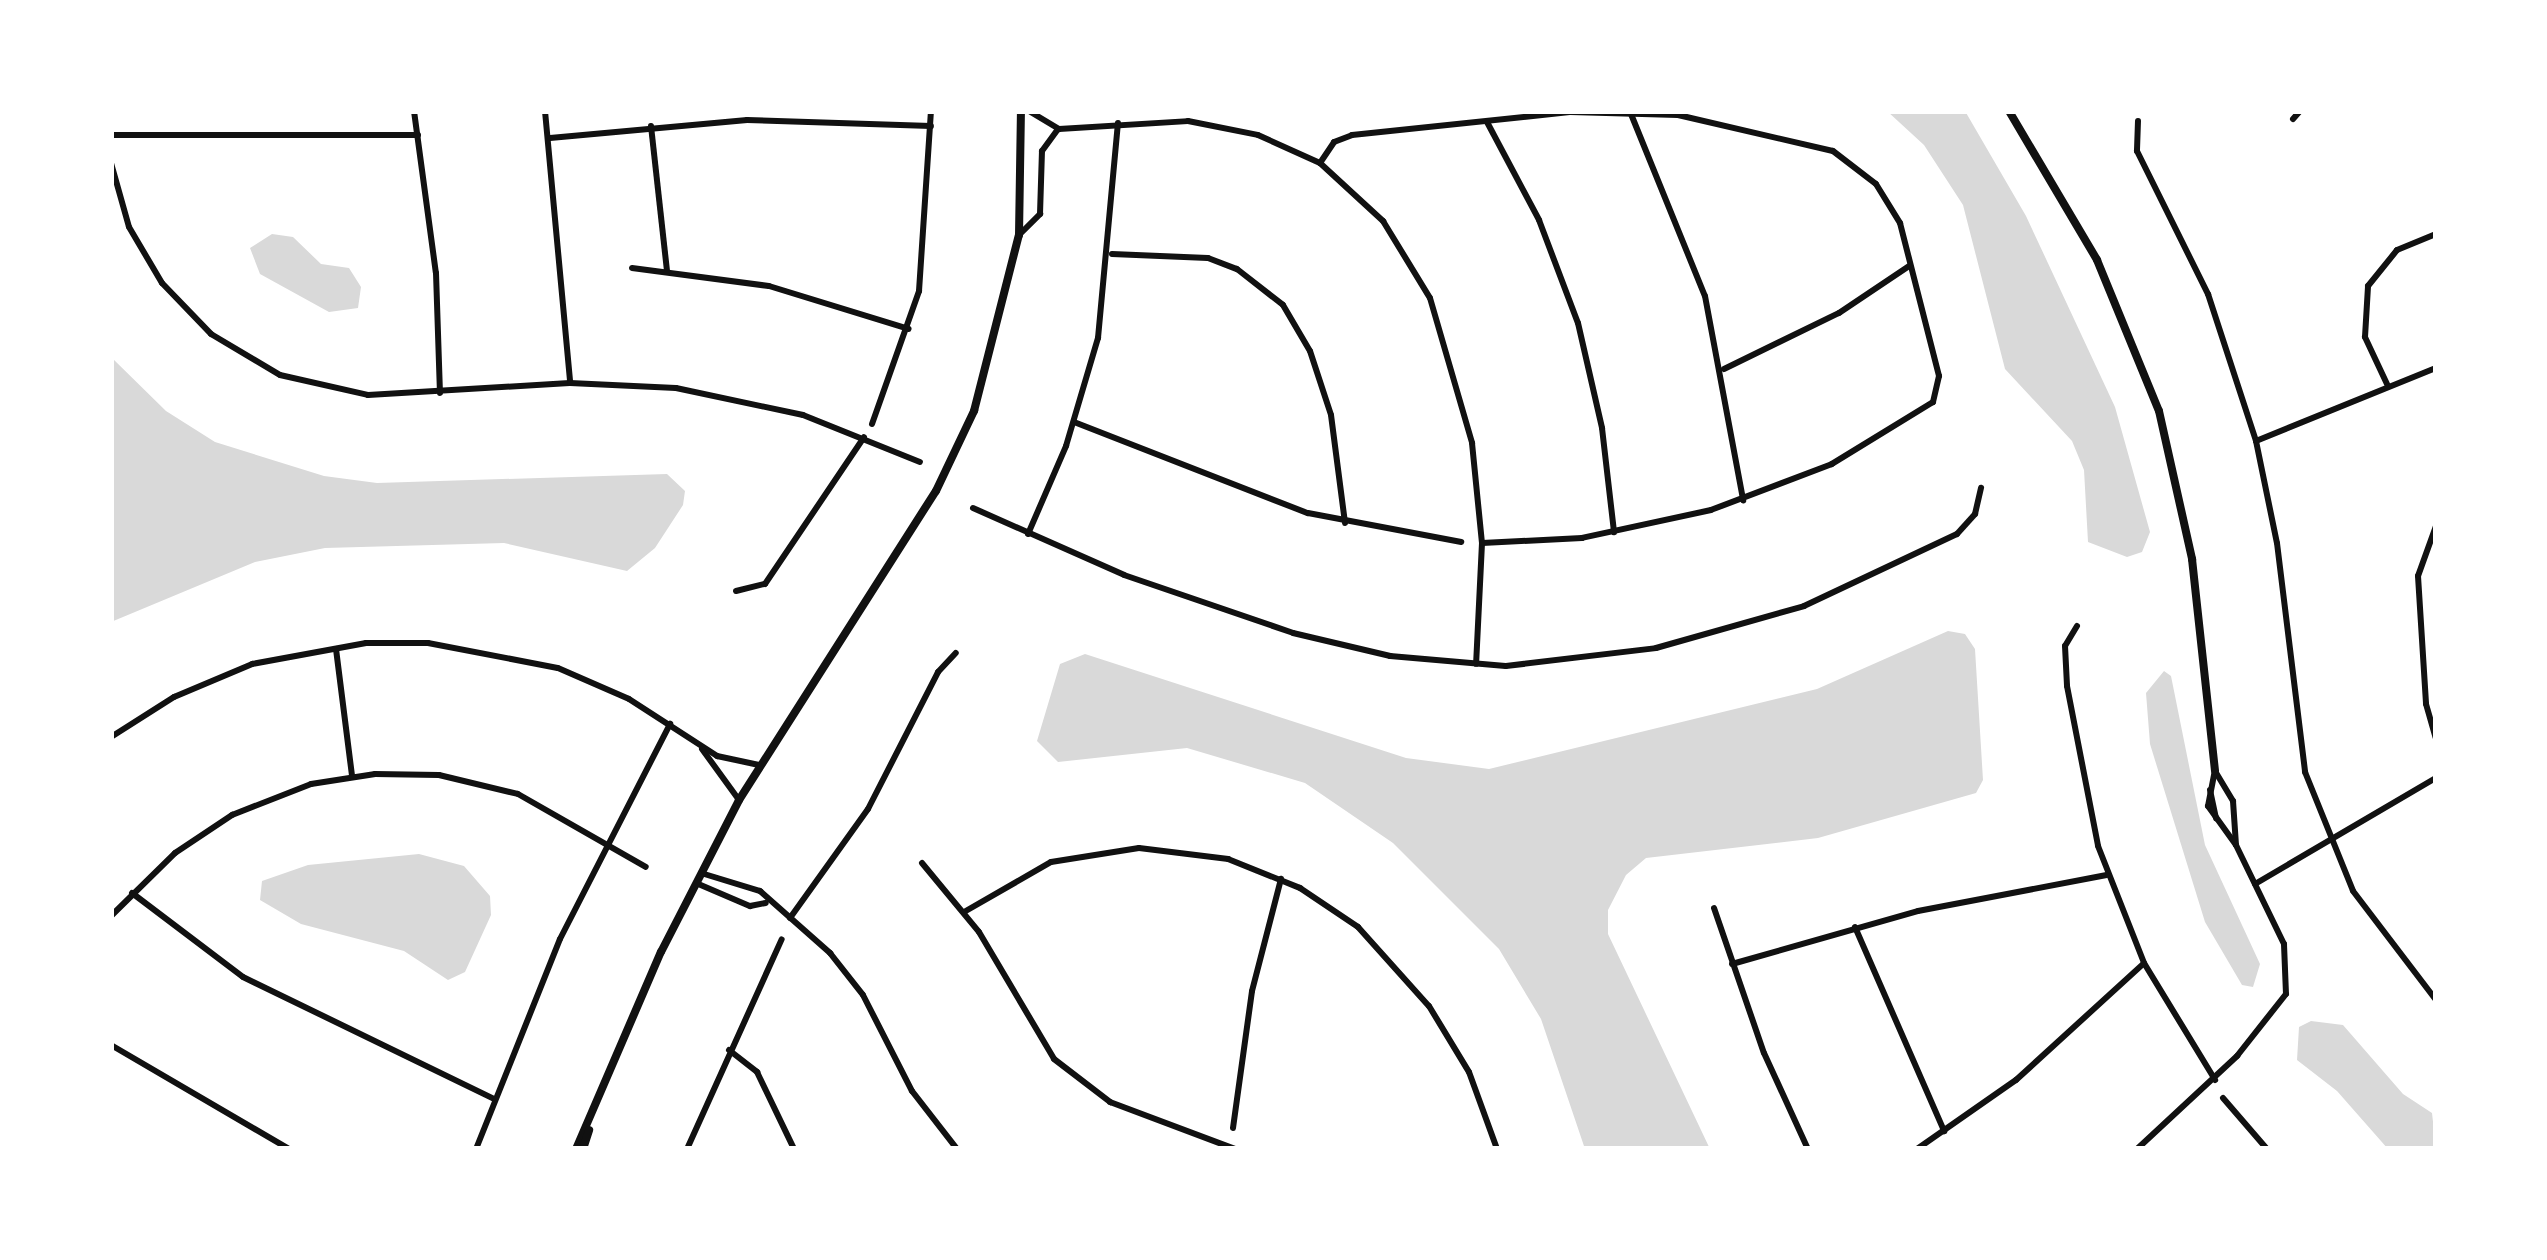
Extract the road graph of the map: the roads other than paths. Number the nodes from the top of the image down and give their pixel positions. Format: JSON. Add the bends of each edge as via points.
{"nodes":[{"id":1,"x":414,"y":111,"type":"edge"},
{"id":2,"x":545,"y":111,"type":"edge"},
{"id":3,"x":931,"y":111,"type":"edge"},
{"id":4,"x":1025,"y":111,"type":"edge"},
{"id":5,"x":2009,"y":111,"type":"edge"},
{"id":6,"x":1630,"y":112,"type":"edge"},
{"id":7,"x":1487,"y":121,"type":"junction"},
{"id":8,"x":2138,"y":121,"type":"dead end"},
{"id":9,"x":1118,"y":123,"type":"junction"},
{"id":10,"x":651,"y":126,"type":"junction"},
{"id":11,"x":931,"y":126,"type":"junction"},
{"id":12,"x":1059,"y":129,"type":"junction"},
{"id":13,"x":111,"y":135,"type":"edge"},
{"id":14,"x":418,"y":135,"type":"junction"},
{"id":15,"x":550,"y":138,"type":"junction"},
{"id":16,"x":111,"y":163,"type":"edge"},
{"id":17,"x":1320,"y":163,"type":"junction"},
{"id":18,"x":2436,"y":234,"type":"edge"},
{"id":19,"x":1019,"y":236,"type":"junction"},
{"id":20,"x":1111,"y":254,"type":"junction"},
{"id":21,"x":1910,"y":266,"type":"junction"},
{"id":22,"x":632,"y":268,"type":"dead end"},
{"id":23,"x":668,"y":272,"type":"junction"},
{"id":24,"x":909,"y":329,"type":"junction"},
{"id":25,"x":2436,"y":368,"type":"edge"},
{"id":26,"x":1724,"y":369,"type":"junction"},
{"id":27,"x":570,"y":383,"type":"junction"},
{"id":28,"x":2387,"y":384,"type":"junction"},
{"id":29,"x":440,"y":393,"type":"junction"},
{"id":30,"x":1074,"y":422,"type":"junction"},
{"id":31,"x":872,"y":424,"type":"dead end"},
{"id":32,"x":864,"y":437,"type":"junction"},
{"id":33,"x":2256,"y":441,"type":"junction"},
{"id":34,"x":920,"y":463,"type":"dead end"},
{"id":35,"x":1981,"y":488,"type":"dead end"},
{"id":36,"x":1743,"y":500,"type":"junction"},
{"id":37,"x":973,"y":508,"type":"dead end"},
{"id":38,"x":1345,"y":523,"type":"junction"},
{"id":39,"x":2436,"y":526,"type":"edge"},
{"id":40,"x":1614,"y":532,"type":"junction"},
{"id":41,"x":1028,"y":534,"type":"junction"},
{"id":42,"x":1461,"y":542,"type":"dead end"},
{"id":43,"x":1482,"y":543,"type":"junction"},
{"id":44,"x":736,"y":591,"type":"dead end"},
{"id":45,"x":2077,"y":626,"type":"dead end"},
{"id":46,"x":336,"y":647,"type":"junction"},
{"id":47,"x":956,"y":653,"type":"dead end"},
{"id":48,"x":1476,"y":664,"type":"junction"},
{"id":49,"x":670,"y":724,"type":"junction"},
{"id":50,"x":111,"y":737,"type":"edge"},
{"id":51,"x":691,"y":738,"type":"junction"},
{"id":52,"x":2436,"y":738,"type":"edge"},
{"id":53,"x":759,"y":765,"type":"junction"},
{"id":54,"x":2215,"y":771,"type":"junction"},
{"id":55,"x":352,"y":776,"type":"junction"},
{"id":56,"x":2436,"y":778,"type":"edge"},
{"id":57,"x":739,"y":800,"type":"junction"},
{"id":58,"x":607,"y":840,"type":"junction"},
{"id":59,"x":2328,"y":841,"type":"junction"},
{"id":60,"x":2236,"y":845,"type":"junction"},
{"id":61,"x":922,"y":862,"type":"dead end"},
{"id":62,"x":646,"y":867,"type":"dead end"},
{"id":63,"x":701,"y":873,"type":"junction"},
{"id":64,"x":2108,"y":875,"type":"junction"},
{"id":65,"x":1281,"y":880,"type":"junction"},
{"id":66,"x":696,"y":883,"type":"junction"},
{"id":67,"x":2255,"y":884,"type":"junction"},
{"id":68,"x":131,"y":893,"type":"junction"},
{"id":69,"x":766,"y":903,"type":"junction"},
{"id":70,"x":1714,"y":908,"type":"dead end"},
{"id":71,"x":964,"y":912,"type":"junction"},
{"id":72,"x":111,"y":916,"type":"edge"},
{"id":73,"x":790,"y":918,"type":"junction"},
{"id":74,"x":1855,"y":927,"type":"junction"},
{"id":75,"x":782,"y":939,"type":"dead end"},
{"id":76,"x":2144,"y":963,"type":"junction"},
{"id":77,"x":1732,"y":964,"type":"junction"},
{"id":78,"x":2436,"y":1000,"type":"edge"},
{"id":79,"x":111,"y":1045,"type":"edge"},
{"id":80,"x":729,"y":1050,"type":"junction"},
{"id":81,"x":2215,"y":1080,"type":"junction"},
{"id":82,"x":2223,"y":1097,"type":"dead end"},
{"id":83,"x":494,"y":1099,"type":"junction"},
{"id":84,"x":1233,"y":1128,"type":"dead end"},
{"id":85,"x":1944,"y":1131,"type":"junction"},
{"id":86,"x":290,"y":1149,"type":"edge"},
{"id":87,"x":476,"y":1149,"type":"edge"},
{"id":88,"x":580,"y":1149,"type":"edge"},
{"id":89,"x":688,"y":1149,"type":"edge"},
{"id":90,"x":794,"y":1149,"type":"edge"},
{"id":91,"x":957,"y":1149,"type":"edge"},
{"id":92,"x":1234,"y":1149,"type":"edge"},
{"id":93,"x":1497,"y":1149,"type":"edge"},
{"id":94,"x":1808,"y":1149,"type":"edge"},
{"id":95,"x":1917,"y":1149,"type":"edge"},
{"id":96,"x":2137,"y":1149,"type":"edge"},
{"id":97,"x":2267,"y":1149,"type":"edge"}],
"edges":[{"from":1,"to":14,"type":"street"},
{"from":2,"to":15,"type":"street"},
{"from":3,"to":11,"type":"street"},
{"from":4,"to":12,"type":"street"},
{"from":4,"to":19,"type":"street"},
{"from":5,"to":54,"type":"street","via":[[2092,249],[2151,386],[2187,530]]},
{"from":6,"to":7,"type":"street"},
{"from":6,"to":21,"type":"street","via":[[1725,121],[1833,151],[1889,202]]},
{"from":6,"to":26,"type":"street","via":[[1686,238]]},
{"from":7,"to":17,"type":"street","via":[[1346,136]]},
{"from":7,"to":40,"type":"street","via":[[1539,220],[1578,323]]},
{"from":8,"to":33,"type":"street","via":[[2137,151],[2208,294]]},
{"from":9,"to":12,"type":"street"},
{"from":9,"to":17,"type":"street","via":[[1223,126]]},
{"from":9,"to":20,"type":"street"},
{"from":10,"to":11,"type":"street"},
{"from":10,"to":15,"type":"street"},
{"from":10,"to":23,"type":"street"},
{"from":11,"to":24,"type":"street","via":[[929,222]]},
{"from":12,"to":19,"type":"street","via":[[1042,151],[1040,214]]},
{"from":13,"to":14,"type":"street"},
{"from":14,"to":29,"type":"street"},
{"from":15,"to":27,"type":"street"},
{"from":16,"to":29,"type":"street","via":[[152,270],[234,351],[323,388]]},
{"from":17,"to":43,"type":"street","via":[[1383,221],[1430,298],[1464,404]]},
{"from":18,"to":28,"type":"street","via":[[2397,250],[2368,286],[2365,337]]},
{"from":19,"to":53,"type":"street","via":[[989,368],[956,452]]},
{"from":20,"to":30,"type":"street"},
{"from":20,"to":38,"type":"street","via":[[1208,258],[1237,268],[1283,305],[1310,351],[1331,415]]},
{"from":21,"to":26,"type":"street","via":[[1839,313]]},
{"from":21,"to":36,"type":"street","via":[[1939,376],[1933,402],[1832,464]]},
{"from":22,"to":23,"type":"street"},
{"from":23,"to":24,"type":"street","via":[[769,286]]},
{"from":24,"to":31,"type":"street"},
{"from":25,"to":28,"type":"street"},
{"from":26,"to":36,"type":"street"},
{"from":27,"to":29,"type":"street"},
{"from":27,"to":32,"type":"street","via":[[737,398]]},
{"from":28,"to":33,"type":"street"},
{"from":30,"to":38,"type":"street"},
{"from":30,"to":41,"type":"street"},
{"from":32,"to":34,"type":"street"},
{"from":32,"to":44,"type":"street","via":[[765,584]]},
{"from":33,"to":59,"type":"street","via":[[2277,543],[2297,741]]},
{"from":35,"to":48,"type":"street","via":[[1975,514],[1957,534],[1804,606],[1636,652]]},
{"from":36,"to":40,"type":"street"},
{"from":37,"to":41,"type":"street"},
{"from":38,"to":42,"type":"street"},
{"from":39,"to":52,"type":"street","via":[[2418,576],[2426,704]]},
{"from":40,"to":43,"type":"street"},
{"from":41,"to":48,"type":"street","via":[[1293,633],[1390,656]]},
{"from":43,"to":48,"type":"street"},
{"from":45,"to":64,"type":"street","via":[[2065,652],[2069,714]]},
{"from":46,"to":49,"type":"street","via":[[428,643],[520,656],[594,682]]},
{"from":46,"to":50,"type":"street","via":[[213,679]]},
{"from":46,"to":55,"type":"street"},
{"from":47,"to":73,"type":"street","via":[[938,672],[868,809]]},
{"from":49,"to":51,"type":"street"},
{"from":49,"to":58,"type":"street"},
{"from":51,"to":53,"type":"street","via":[[727,760]]},
{"from":51,"to":57,"type":"street"},
{"from":53,"to":57,"type":"street"},
{"from":54,"to":60,"type":"street","via":[[2233,801]]},
{"from":54,"to":60,"type":"street","via":[[2209,786],[2216,823]]},
{"from":55,"to":58,"type":"street","via":[[479,782],[537,801]]},
{"from":55,"to":68,"type":"street","via":[[232,814]]},
{"from":56,"to":59,"type":"street"},
{"from":57,"to":63,"type":"street"},
{"from":58,"to":62,"type":"street"},
{"from":58,"to":83,"type":"street"},
{"from":59,"to":67,"type":"street"},
{"from":59,"to":78,"type":"street","via":[[2371,919]]},
{"from":60,"to":67,"type":"street"},
{"from":61,"to":71,"type":"street"},
{"from":63,"to":66,"type":"street"},
{"from":63,"to":69,"type":"street","via":[[756,890]]},
{"from":64,"to":74,"type":"street"},
{"from":64,"to":76,"type":"street"},
{"from":65,"to":71,"type":"street","via":[[1200,854],[1108,850],[1051,862]]},
{"from":65,"to":84,"type":"street","via":[[1252,991]]},
{"from":65,"to":93,"type":"street","via":[[1358,927],[1406,976],[1469,1072]]},
{"from":66,"to":69,"type":"street","via":[[750,906]]},
{"from":66,"to":88,"type":"street"},
{"from":67,"to":81,"type":"street","via":[[2287,956],[2286,994]]},
{"from":68,"to":72,"type":"street"},
{"from":68,"to":83,"type":"street","via":[[197,948],[280,998]]},
{"from":69,"to":73,"type":"street"},
{"from":70,"to":77,"type":"street"},
{"from":71,"to":92,"type":"street","via":[[1030,1030],[1084,1086]]},
{"from":73,"to":91,"type":"street","via":[[848,974],[911,1091]]},
{"from":74,"to":77,"type":"street"},
{"from":74,"to":85,"type":"street"},
{"from":75,"to":80,"type":"street"},
{"from":76,"to":81,"type":"street"},
{"from":76,"to":85,"type":"street","via":[[2016,1081]]},
{"from":77,"to":94,"type":"street"},
{"from":79,"to":86,"type":"street"},
{"from":80,"to":89,"type":"street"},
{"from":80,"to":90,"type":"street","via":[[757,1072]]},
{"from":81,"to":96,"type":"street"},
{"from":82,"to":97,"type":"street"},
{"from":83,"to":87,"type":"street"},
{"from":85,"to":95,"type":"street"}]}
